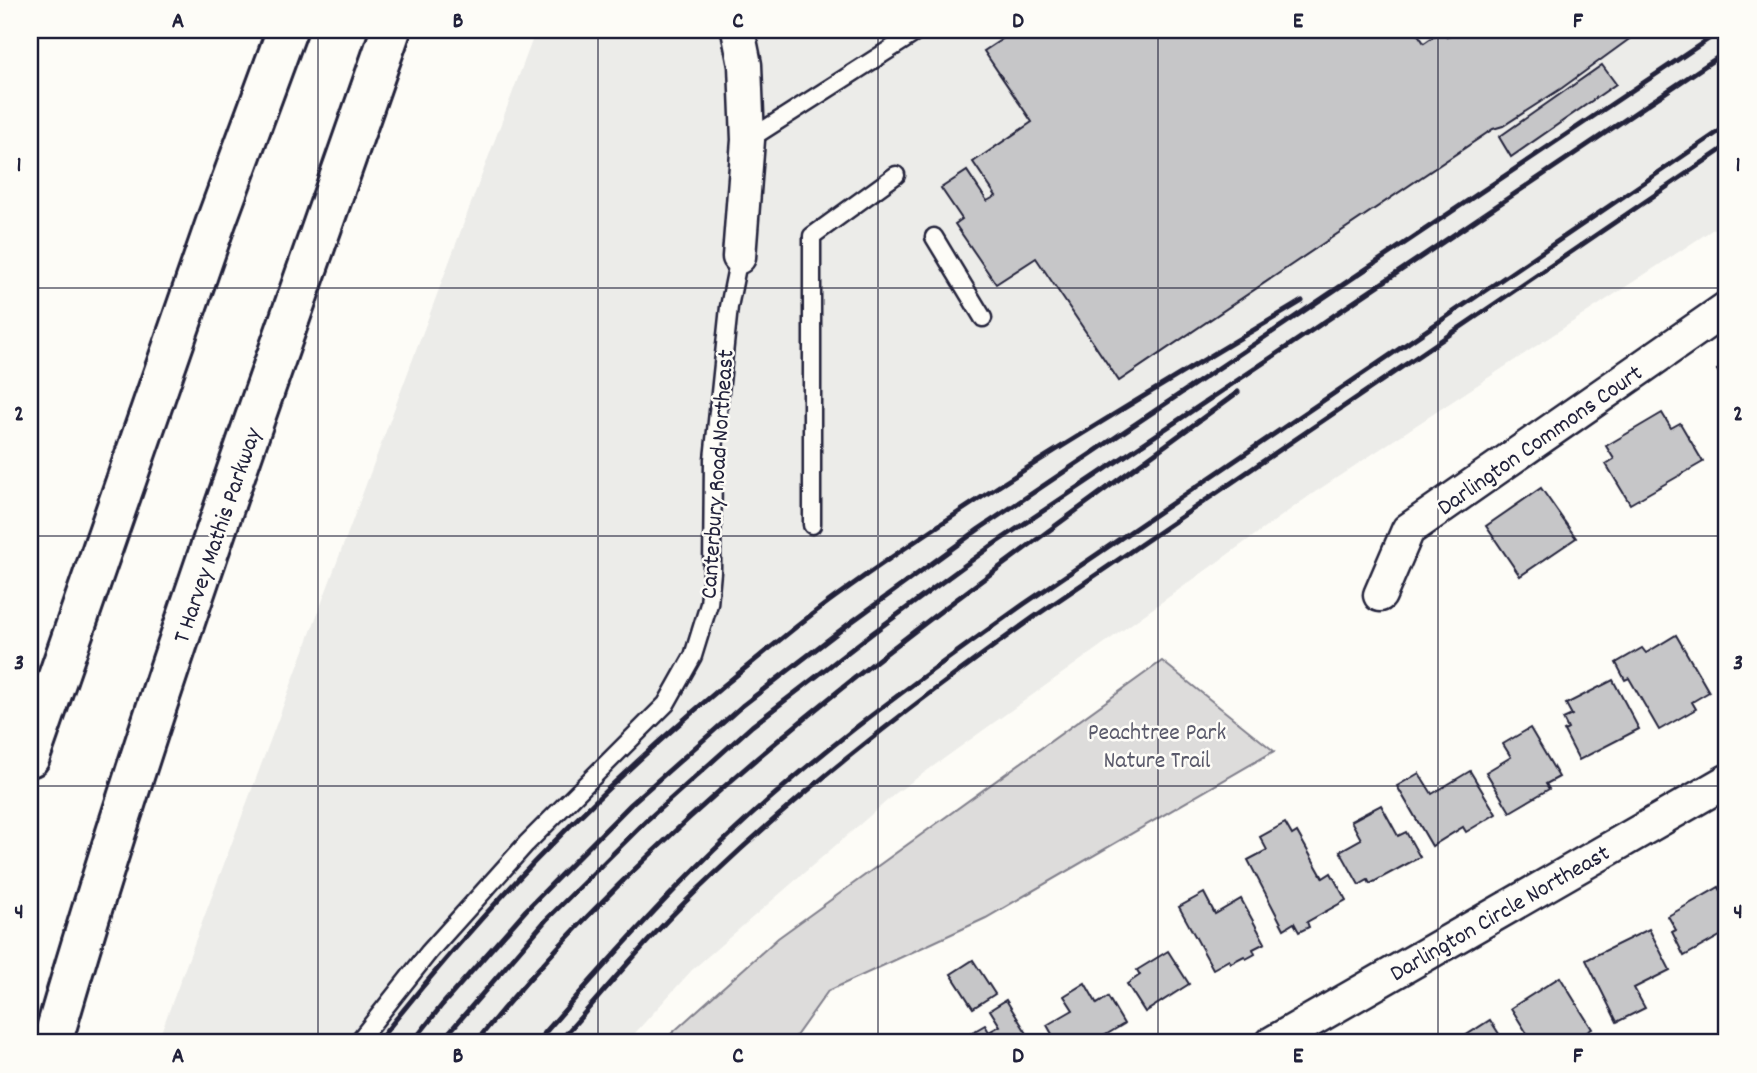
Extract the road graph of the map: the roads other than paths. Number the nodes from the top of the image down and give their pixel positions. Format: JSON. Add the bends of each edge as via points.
{"nodes":[{"id":1,"x":271,"y":30,"type":"edge"},
{"id":2,"x":287,"y":30,"type":"edge"},
{"id":3,"x":391,"y":30,"type":"edge"},
{"id":4,"x":738,"y":30,"type":"edge"},
{"id":5,"x":920,"y":30,"type":"edge"},
{"id":6,"x":748,"y":141,"type":"junction"},
{"id":7,"x":896,"y":175,"type":"dead end"},
{"id":8,"x":216,"y":222,"type":"junction"},
{"id":9,"x":934,"y":237,"type":"dead end"},
{"id":10,"x":739,"y":257,"type":"joint"},
{"id":11,"x":1727,"y":308,"type":"edge"},
{"id":12,"x":983,"y":318,"type":"dead end"},
{"id":13,"x":812,"y":525,"type":"dead end"},
{"id":14,"x":1380,"y":595,"type":"dead end"},
{"id":15,"x":30,"y":757,"type":"edge"},
{"id":16,"x":1727,"y":781,"type":"edge"},
{"id":17,"x":52,"y":1043,"type":"edge"},
{"id":18,"x":357,"y":1043,"type":"edge"},
{"id":19,"x":1272,"y":1043,"type":"edge"}],
"edges":[{"from":1,"to":8,"type":"highway"},
{"from":2,"to":8,"type":"highway"},
{"from":3,"to":17,"type":"highway","name":"T Harvey Mathis Parkway","via":[[140,755]]},
{"from":4,"to":6,"type":"street","name":"Canterbury Road Northeast","via":[[745,65]]},
{"from":5,"to":6,"type":"lane"},
{"from":6,"to":10,"type":"street","name":"Canterbury Road Northeast"},
{"from":7,"to":13,"type":"lane","via":[[812,236]]},
{"from":8,"to":15,"type":"highway"},
{"from":9,"to":12,"type":"lane"},
{"from":10,"to":18,"type":"lane","name":"Canterbury Road Northeast","via":[[729,307],[713,459],[709,604],[694,656],[666,704],[526,844],[429,952]]},
{"from":11,"to":14,"type":"street","name":"Darlington Commons Court","via":[[1408,530]]},
{"from":16,"to":19,"type":"street","name":"Darlington Circle Northeast"}]}
